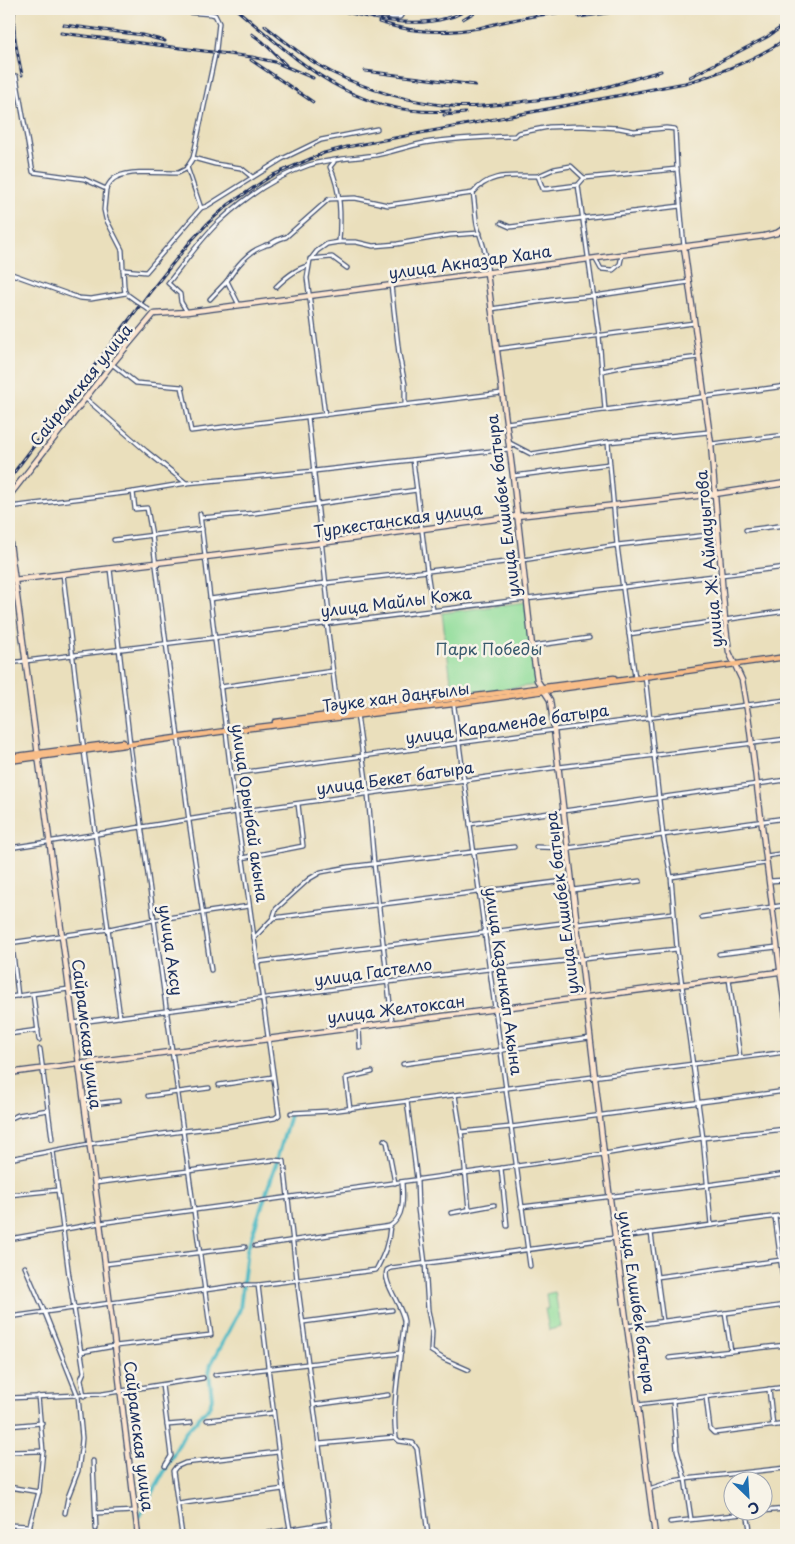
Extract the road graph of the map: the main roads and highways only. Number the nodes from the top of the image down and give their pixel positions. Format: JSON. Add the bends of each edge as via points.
{"nodes":[{"id":1,"x":786,"y":227,"type":"edge"},
{"id":2,"x":684,"y":247,"type":"junction"},
{"id":3,"x":487,"y":273,"type":"junction"},
{"id":4,"x":154,"y":314,"type":"joint"},
{"id":5,"x":786,"y":484,"type":"edge"},
{"id":6,"x":715,"y":494,"type":"junction"},
{"id":7,"x":9,"y":496,"type":"edge"},
{"id":8,"x":517,"y":516,"type":"junction"},
{"id":9,"x":9,"y":536,"type":"edge"},
{"id":10,"x":11,"y":581,"type":"edge"},
{"id":11,"x":786,"y":656,"type":"edge"},
{"id":12,"x":734,"y":663,"type":"junction"},
{"id":13,"x":542,"y":689,"type":"junction"},
{"id":14,"x":37,"y":755,"type":"junction"},
{"id":15,"x":9,"y":757,"type":"edge"},
{"id":16,"x":9,"y":761,"type":"edge"},
{"id":17,"x":783,"y":972,"type":"edge"},
{"id":18,"x":586,"y":997,"type":"junction"},
{"id":19,"x":786,"y":1011,"type":"edge"},
{"id":20,"x":786,"y":1016,"type":"edge"},
{"id":21,"x":78,"y":1063,"type":"junction"},
{"id":22,"x":9,"y":1073,"type":"edge"},
{"id":23,"x":138,"y":1535,"type":"edge"},
{"id":24,"x":655,"y":1535,"type":"edge"}],
"edges":[{"from":1,"to":2,"type":"main road","name":"улица Акназар Хана","via":[[764,236]]},
{"from":2,"to":3,"type":"main road","name":"улица Акназар Хана"},
{"from":2,"to":6,"type":"main road","name":"улица Ж. Аймауытова","via":[[710,432]]},
{"from":3,"to":4,"type":"main road","name":"улица Акназар Хана"},
{"from":3,"to":8,"type":"main road","name":"улица Елшибек батыра"},
{"from":4,"to":7,"type":"main road","name":"Сайрамская улица"},
{"from":5,"to":6,"type":"main road","name":"Туркестанская улица"},
{"from":6,"to":8,"type":"main road","name":"Туркестанская улица"},
{"from":6,"to":12,"type":"main road","name":"улица Ж. Аймауытова","via":[[725,620],[729,652]]},
{"from":8,"to":10,"type":"main road","name":"Туркестанская улица"},
{"from":8,"to":13,"type":"main road","name":"улица Елшибек батыра","via":[[532,646],[537,680]]},
{"from":9,"to":10,"type":"main road","name":"Сайрамская улица"},
{"from":10,"to":14,"type":"main road","name":"Сайрамская улица"},
{"from":11,"to":12,"type":"main road","name":"Тәуке хан даңғылы"},
{"from":12,"to":13,"type":"main road","name":"Тәуке хан даңғылы"},
{"from":12,"to":17,"type":"main road","name":"улица Ж. Аймауытова","via":[[742,680],[746,705],[777,947]]},
{"from":13,"to":14,"type":"main road","name":"Тәуке хан даңғылы"},
{"from":13,"to":18,"type":"main road","name":"улица Елшибек батыра","via":[[550,700]]},
{"from":14,"to":15,"type":"main road","name":"Тәуке хан даңғылы"},
{"from":14,"to":16,"type":"main road","name":"Тәуке хан даңғылы"},
{"from":14,"to":21,"type":"main road","name":"Сайрамская улица"},
{"from":17,"to":18,"type":"main road","name":"улица Желтоксан"},
{"from":17,"to":19,"type":"main road","name":"улица Ж. Аймауытова"},
{"from":18,"to":21,"type":"main road","name":"улица Желтоксан"},
{"from":18,"to":24,"type":"main road","name":"улица Елшибек батыра"},
{"from":19,"to":20,"type":"main road","name":"улица Ж. Аймауытова"},
{"from":21,"to":22,"type":"main road","name":"улица Желтоксан"},
{"from":21,"to":23,"type":"main road","name":"Сайрамская улица"}]}
